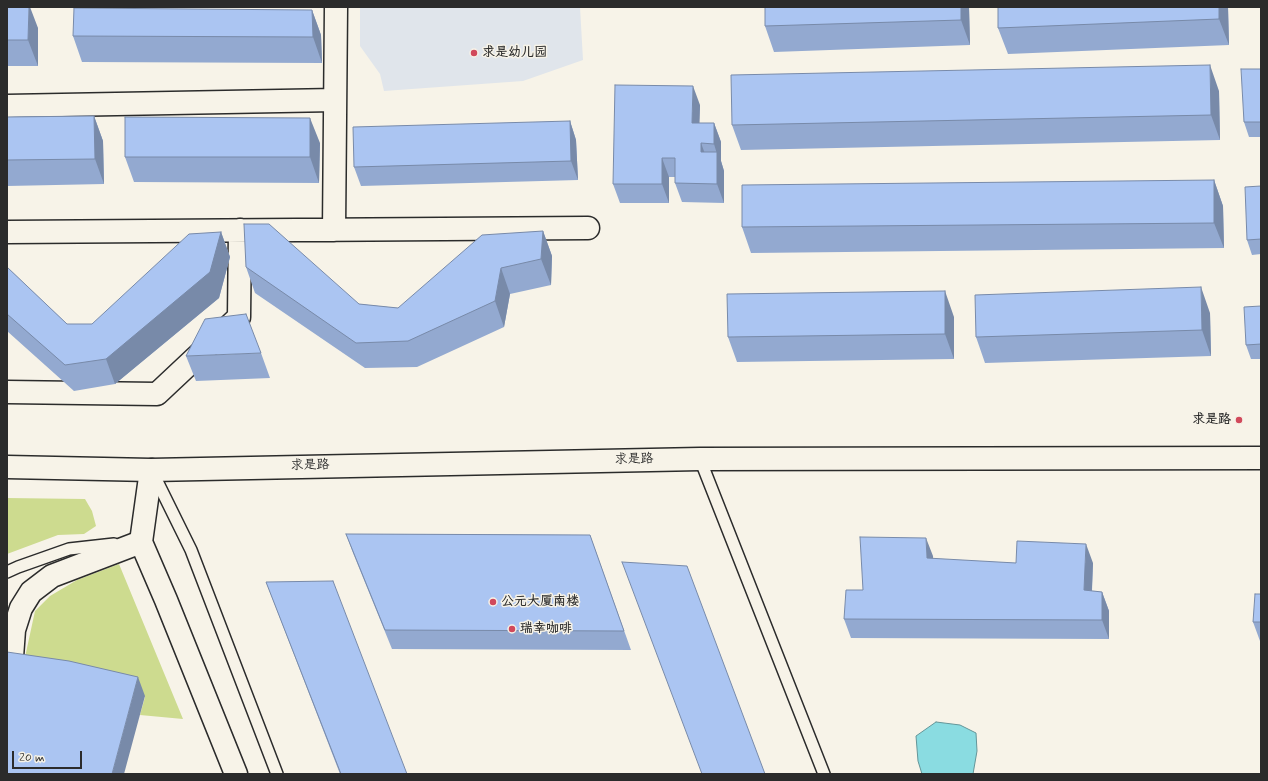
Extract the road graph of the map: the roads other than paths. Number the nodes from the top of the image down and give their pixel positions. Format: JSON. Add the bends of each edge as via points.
{"nodes":[{"id":1,"x":336,"y":7,"type":"edge"},
{"id":2,"x":335,"y":100,"type":"junction"},
{"id":3,"x":7,"y":106,"type":"edge"},
{"id":4,"x":588,"y":228,"type":"dead end"},
{"id":5,"x":240,"y":230,"type":"junction"},
{"id":6,"x":334,"y":230,"type":"junction"},
{"id":7,"x":7,"y":232,"type":"edge"},
{"id":8,"x":7,"y":392,"type":"edge"},
{"id":9,"x":1261,"y":458,"type":"edge"},
{"id":10,"x":700,"y":459,"type":"junction"},
{"id":11,"x":7,"y":467,"type":"edge"},
{"id":12,"x":151,"y":470,"type":"junction"},
{"id":13,"x":141,"y":542,"type":"junction"},
{"id":14,"x":7,"y":572,"type":"edge"},
{"id":15,"x":13,"y":689,"type":"edge"},
{"id":16,"x":236,"y":774,"type":"edge"},
{"id":17,"x":277,"y":774,"type":"edge"},
{"id":18,"x":824,"y":774,"type":"edge"}],
"edges":[{"from":1,"to":2,"type":"street"},
{"from":2,"to":3,"type":"street"},
{"from":2,"to":6,"type":"street"},
{"from":4,"to":6,"type":"street"},
{"from":5,"to":6,"type":"street"},
{"from":5,"to":7,"type":"street"},
{"from":5,"to":8,"type":"street","via":[[239,317],[156,394]]},
{"from":9,"to":10,"type":"street","name":"求是路"},
{"from":10,"to":12,"type":"street","name":"求是路"},
{"from":10,"to":18,"type":"lane"},
{"from":11,"to":12,"type":"street","name":"求是路"},
{"from":12,"to":13,"type":"street"},
{"from":12,"to":17,"type":"lane","via":[[191,550]]},
{"from":13,"to":14,"type":"lane","via":[[69,549]]},
{"from":13,"to":15,"type":"street","via":[[52,576],[31,592],[21,608],[14,630]]},
{"from":13,"to":16,"type":"street"}]}
